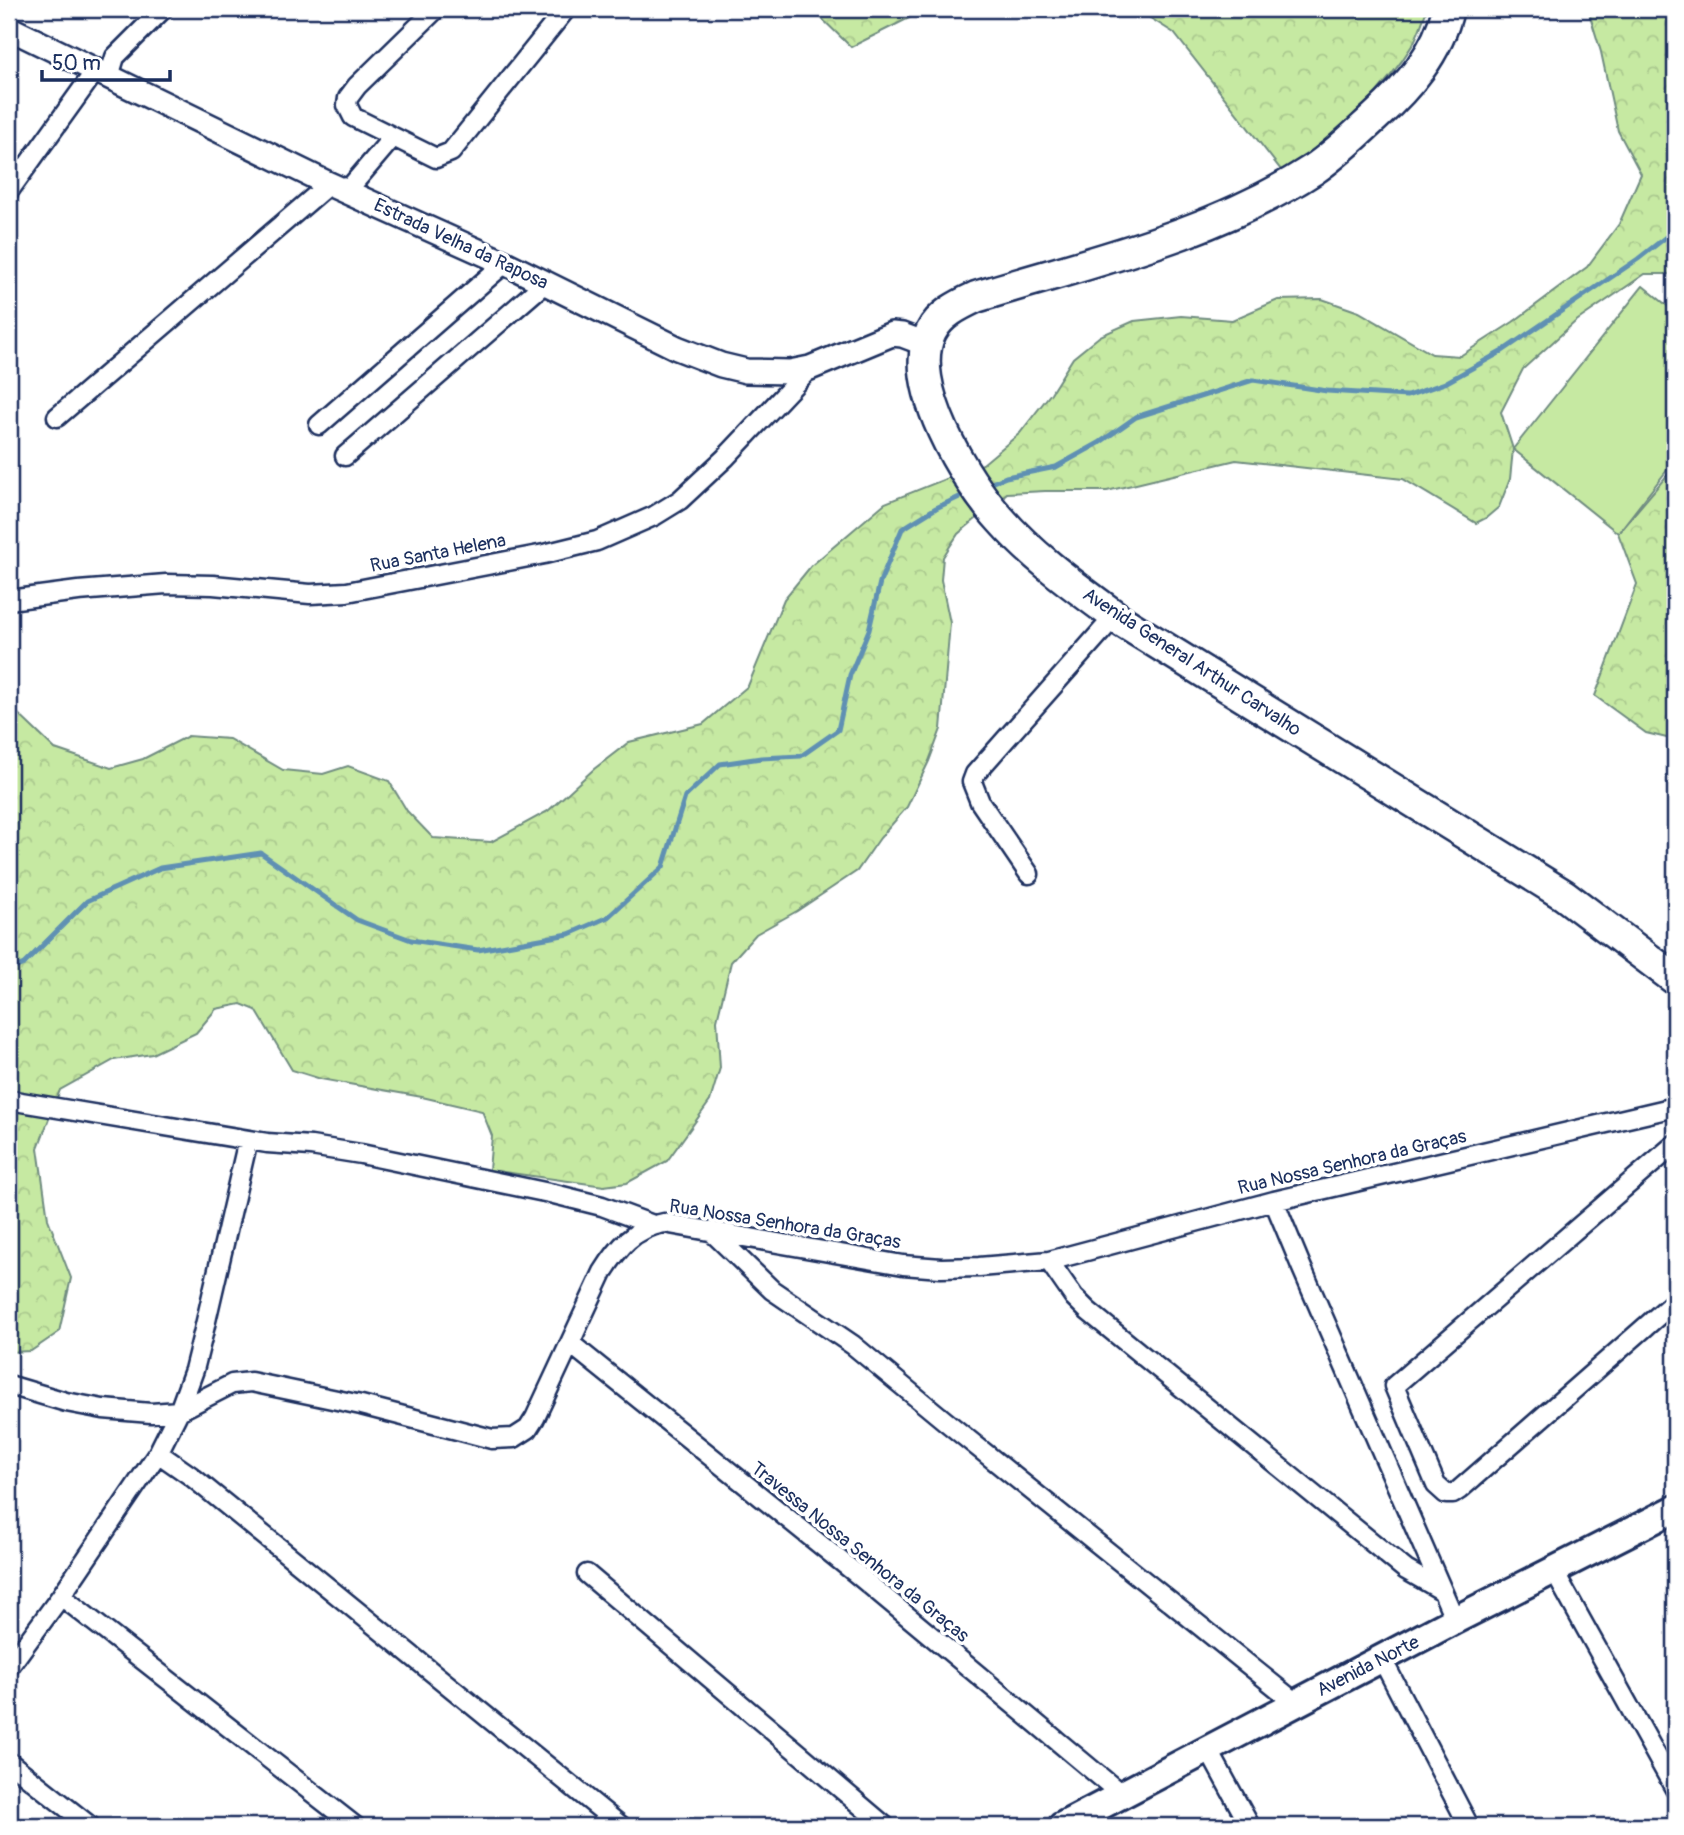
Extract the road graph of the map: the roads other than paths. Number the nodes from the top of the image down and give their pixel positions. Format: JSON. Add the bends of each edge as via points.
{"nodes":[{"id":1,"x":163,"y":9,"type":"edge"},
{"id":2,"x":436,"y":9,"type":"edge"},
{"id":3,"x":566,"y":9,"type":"edge"},
{"id":4,"x":1448,"y":9,"type":"edge"},
{"id":5,"x":9,"y":28,"type":"edge"},
{"id":6,"x":103,"y":74,"type":"junction"},
{"id":7,"x":393,"y":137,"type":"junction"},
{"id":8,"x":338,"y":188,"type":"junction"},
{"id":9,"x":9,"y":191,"type":"edge"},
{"id":10,"x":505,"y":263,"type":"junction"},
{"id":11,"x":545,"y":283,"type":"junction"},
{"id":12,"x":926,"y":344,"type":"junction"},
{"id":13,"x":810,"y":368,"type":"junction"},
{"id":14,"x":57,"y":417,"type":"dead end"},
{"id":15,"x":319,"y":425,"type":"dead end"},
{"id":16,"x":345,"y":456,"type":"dead end"},
{"id":17,"x":9,"y":600,"type":"edge"},
{"id":18,"x":1115,"y":615,"type":"junction"},
{"id":19,"x":1029,"y":874,"type":"dead end"},
{"id":20,"x":1675,"y":979,"type":"edge"},
{"id":21,"x":9,"y":1100,"type":"edge"},
{"id":22,"x":1675,"y":1107,"type":"edge"},
{"id":23,"x":248,"y":1140,"type":"junction"},
{"id":24,"x":1675,"y":1144,"type":"edge"},
{"id":25,"x":1274,"y":1201,"type":"junction"},
{"id":26,"x":653,"y":1225,"type":"junction"},
{"id":27,"x":712,"y":1231,"type":"junction"},
{"id":28,"x":1049,"y":1261,"type":"junction"},
{"id":29,"x":1675,"y":1301,"type":"edge"},
{"id":30,"x":571,"y":1344,"type":"junction"},
{"id":31,"x":9,"y":1385,"type":"edge"},
{"id":32,"x":179,"y":1410,"type":"junction"},
{"id":33,"x":158,"y":1453,"type":"junction"},
{"id":34,"x":1675,"y":1509,"type":"edge"},
{"id":35,"x":1554,"y":1571,"type":"junction"},
{"id":36,"x":587,"y":1574,"type":"dead end"},
{"id":37,"x":1441,"y":1590,"type":"junction"},
{"id":38,"x":61,"y":1596,"type":"junction"},
{"id":39,"x":1455,"y":1620,"type":"junction"},
{"id":40,"x":1382,"y":1659,"type":"junction"},
{"id":41,"x":9,"y":1667,"type":"edge"},
{"id":42,"x":1296,"y":1703,"type":"junction"},
{"id":43,"x":1208,"y":1749,"type":"junction"},
{"id":44,"x":9,"y":1762,"type":"edge"},
{"id":45,"x":1675,"y":1789,"type":"edge"},
{"id":46,"x":1121,"y":1794,"type":"junction"},
{"id":47,"x":90,"y":1826,"type":"edge"},
{"id":48,"x":355,"y":1826,"type":"edge"},
{"id":49,"x":621,"y":1826,"type":"edge"},
{"id":50,"x":885,"y":1826,"type":"edge"},
{"id":51,"x":1062,"y":1826,"type":"edge"},
{"id":52,"x":1250,"y":1826,"type":"edge"},
{"id":53,"x":1469,"y":1826,"type":"edge"}],
"edges":[{"from":1,"to":6,"type":"street"},
{"from":2,"to":7,"type":"street","via":[[348,98],[353,117]]},
{"from":3,"to":7,"type":"street","via":[[451,152],[436,158]]},
{"from":4,"to":12,"type":"main road","via":[[1425,64],[1390,103],[1314,168],[1239,210],[1189,230],[956,306],[931,330]]},
{"from":5,"to":6,"type":"street","name":"Estrada Velha da Raposa"},
{"from":6,"to":8,"type":"street","name":"Estrada Velha da Raposa"},
{"from":6,"to":9,"type":"street"},
{"from":7,"to":8,"type":"street"},
{"from":8,"to":10,"type":"street","name":"Estrada Velha da Raposa"},
{"from":8,"to":14,"type":"street"},
{"from":10,"to":11,"type":"street","name":"Estrada Velha da Raposa"},
{"from":10,"to":15,"type":"street"},
{"from":11,"to":13,"type":"street","name":"Estrada Velha da Raposa","via":[[721,365],[769,373]]},
{"from":11,"to":16,"type":"street"},
{"from":12,"to":13,"type":"street","name":"Estrada Velha da Raposa","via":[[892,334]]},
{"from":12,"to":18,"type":"main road","name":"Avenida General Arthur Carvalho","via":[[927,383],[935,410],[946,439],[976,489],[1000,520],[1060,576]]},
{"from":13,"to":17,"type":"street","name":"Rua Santa Helena","via":[[680,500],[597,541],[347,592],[310,594],[166,584]]},
{"from":18,"to":19,"type":"street","via":[[1005,738],[972,782],[980,802]]},
{"from":18,"to":20,"type":"main road","name":"Avenida General Arthur Carvalho","via":[[1564,895]]},
{"from":21,"to":23,"type":"street"},
{"from":22,"to":25,"type":"street","name":"Rua Nossa Senhora da Graças"},
{"from":23,"to":26,"type":"street","via":[[361,1154],[602,1206]]},
{"from":23,"to":32,"type":"street","via":[[200,1346]]},
{"from":24,"to":29,"type":"street","via":[[1394,1386],[1436,1485],[1452,1494],[1459,1490]]},
{"from":25,"to":28,"type":"street","name":"Rua Nossa Senhora da Graças"},
{"from":25,"to":37,"type":"street"},
{"from":26,"to":27,"type":"street","name":"Rua Nossa Senhora da Graças"},
{"from":26,"to":30,"type":"street","name":"Rua Nossa Senhora da Graças","via":[[616,1252]]},
{"from":27,"to":28,"type":"street","name":"Rua Nossa Senhora da Graças","via":[[903,1265],[979,1267]]},
{"from":27,"to":42,"type":"street","via":[[772,1290],[853,1345]]},
{"from":28,"to":37,"type":"street","via":[[1088,1311],[1406,1570]]},
{"from":30,"to":32,"type":"street","name":"Rua Nossa Senhora da Graças","via":[[535,1418],[514,1438],[492,1440],[251,1382],[232,1384]]},
{"from":30,"to":46,"type":"street","name":"Travessa Nossa Senhora da Graças"},
{"from":31,"to":32,"type":"street","name":"Rua Nossa Senhora da Graças","via":[[103,1409]]},
{"from":32,"to":33,"type":"street"},
{"from":33,"to":38,"type":"street"},
{"from":33,"to":49,"type":"street"},
{"from":34,"to":35,"type":"main road","name":"Avenida Norte"},
{"from":35,"to":39,"type":"main road","name":"Avenida Norte"},
{"from":35,"to":45,"type":"street"},
{"from":36,"to":50,"type":"street"},
{"from":37,"to":39,"type":"street"},
{"from":38,"to":41,"type":"street"},
{"from":38,"to":48,"type":"street"},
{"from":39,"to":40,"type":"main road","name":"Avenida Norte"},
{"from":40,"to":42,"type":"main road","name":"Avenida Norte"},
{"from":40,"to":53,"type":"street"},
{"from":42,"to":43,"type":"main road","name":"Avenida Norte"},
{"from":43,"to":46,"type":"main road","name":"Avenida Norte"},
{"from":43,"to":52,"type":"street"},
{"from":44,"to":47,"type":"street"},
{"from":46,"to":51,"type":"main road","name":"Avenida Norte"}]}
